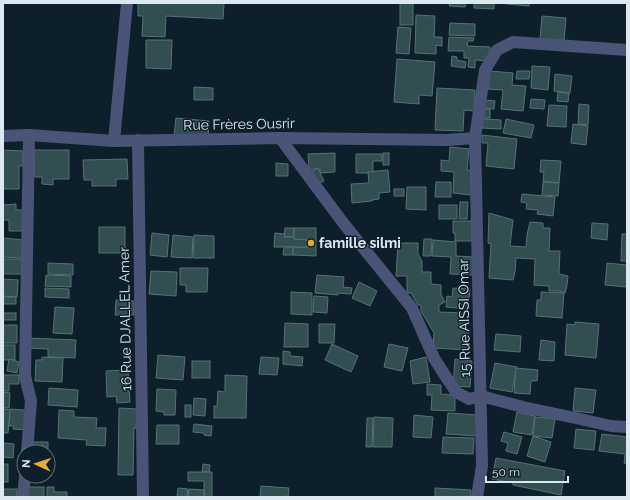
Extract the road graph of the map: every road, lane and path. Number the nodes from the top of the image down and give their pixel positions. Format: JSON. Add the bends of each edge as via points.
{"nodes":[{"id":1,"x":127,"y":3,"type":"edge"},
{"id":2,"x":627,"y":50,"type":"edge"},
{"id":3,"x":28,"y":135,"type":"junction"},
{"id":4,"x":3,"y":136,"type":"edge"},
{"id":5,"x":280,"y":138,"type":"junction"},
{"id":6,"x":474,"y":138,"type":"junction"},
{"id":7,"x":138,"y":140,"type":"junction"},
{"id":8,"x":114,"y":141,"type":"junction"},
{"id":9,"x":481,"y":396,"type":"junction"},
{"id":10,"x":627,"y":427,"type":"edge"},
{"id":11,"x":28,"y":444,"type":"edge"},
{"id":12,"x":24,"y":484,"type":"edge"},
{"id":13,"x":23,"y":497,"type":"edge"},
{"id":14,"x":143,"y":497,"type":"edge"},
{"id":15,"x":477,"y":497,"type":"edge"}],
"edges":[{"from":1,"to":8,"type":"street"},
{"from":2,"to":6,"type":"street","name":"15 Rue AISSI Omar","via":[[513,42],[497,50],[485,70]]},
{"from":3,"to":4,"type":"street","name":"Rue Frères Ousrir"},
{"from":3,"to":8,"type":"street","name":"Rue Frères Ousrir"},
{"from":3,"to":11,"type":"street","via":[[25,376],[31,401]]},
{"from":5,"to":6,"type":"street","name":"Rue Frères Ousrir"},
{"from":5,"to":7,"type":"street","name":"Rue Frères Ousrir"},
{"from":5,"to":9,"type":"street","via":[[344,224],[412,308],[434,358],[456,392],[469,399]]},
{"from":6,"to":9,"type":"street","name":"15 Rue AISSI Omar"},
{"from":7,"to":8,"type":"street","name":"Rue Frères Ousrir"},
{"from":7,"to":14,"type":"street","name":"16 Rue DJALLEL Amer"},
{"from":9,"to":10,"type":"street","via":[[611,426]]},
{"from":9,"to":15,"type":"street","name":"15 Rue AISSI Omar","via":[[482,466]]},
{"from":12,"to":13,"type":"street"}]}
